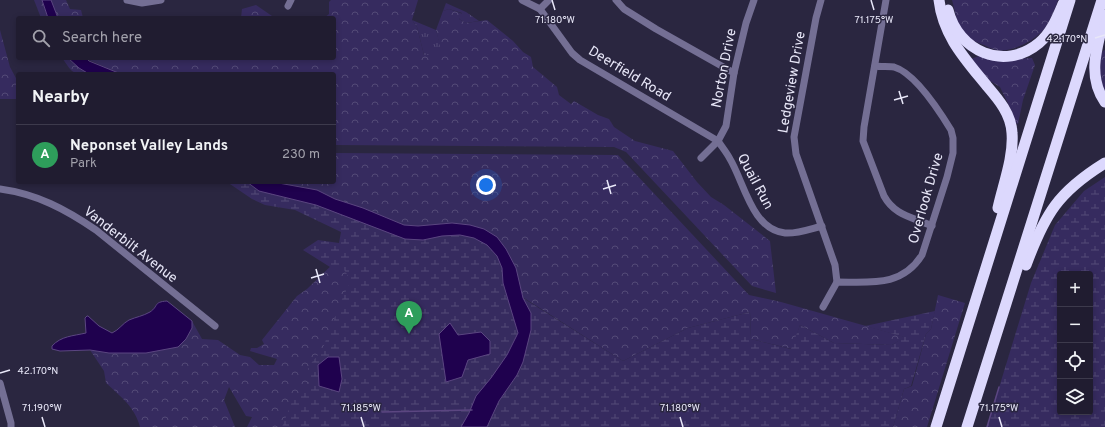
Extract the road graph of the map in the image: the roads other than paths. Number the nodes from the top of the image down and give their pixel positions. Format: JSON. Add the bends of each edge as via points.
{"nodes":[{"id":1,"x":127,"y":0,"type":"edge"},
{"id":2,"x":161,"y":0,"type":"edge"},
{"id":3,"x":522,"y":0,"type":"edge"},
{"id":4,"x":549,"y":0,"type":"edge"},
{"id":5,"x":616,"y":0,"type":"edge"},
{"id":6,"x":754,"y":0,"type":"edge"},
{"id":7,"x":821,"y":0,"type":"edge"},
{"id":8,"x":886,"y":0,"type":"edge"},
{"id":9,"x":939,"y":0,"type":"edge"},
{"id":10,"x":946,"y":0,"type":"edge"},
{"id":11,"x":1065,"y":0,"type":"edge"},
{"id":12,"x":1070,"y":0,"type":"edge"},
{"id":13,"x":1102,"y":0,"type":"edge"},
{"id":14,"x":540,"y":9,"type":"junction"},
{"id":15,"x":1105,"y":15,"type":"edge"},
{"id":16,"x":875,"y":66,"type":"junction"},
{"id":17,"x":734,"y":73,"type":"junction"},
{"id":18,"x":1105,"y":102,"type":"edge"},
{"id":19,"x":718,"y":141,"type":"junction"},
{"id":20,"x":701,"y":158,"type":"dead end"},
{"id":21,"x":1105,"y":163,"type":"edge"},
{"id":22,"x":0,"y":189,"type":"edge"},
{"id":23,"x":822,"y":226,"type":"junction"},
{"id":24,"x":932,"y":226,"type":"junction"},
{"id":25,"x":987,"y":264,"type":"junction"},
{"id":26,"x":837,"y":282,"type":"junction"},
{"id":27,"x":823,"y":307,"type":"dead end"},
{"id":28,"x":1004,"y":311,"type":"junction"},
{"id":29,"x":215,"y":326,"type":"dead end"},
{"id":30,"x":0,"y":383,"type":"edge"},
{"id":31,"x":11,"y":427,"type":"edge"},
{"id":32,"x":936,"y":427,"type":"edge"},
{"id":33,"x":967,"y":427,"type":"edge"}],
"edges":[{"from":1,"to":2,"type":"street","via":[[142,3]]},
{"from":3,"to":14,"type":"street","name":"Deerfield Road"},
{"from":4,"to":14,"type":"street"},
{"from":5,"to":17,"type":"street","via":[[624,9],[656,29]]},
{"from":6,"to":17,"type":"street","name":"Norton Drive"},
{"from":7,"to":23,"type":"street","name":"Ledgeview Drive","via":[[794,137],[796,154]]},
{"from":8,"to":16,"type":"street"},
{"from":9,"to":25,"type":"highway","via":[[943,19],[952,40],[1003,106],[1012,127],[1012,148],[993,226]]},
{"from":10,"to":11,"type":"highway","via":[[952,22],[965,41],[982,52],[1004,56],[1025,52],[1040,42],[1052,27]]},
{"from":12,"to":25,"type":"highway"},
{"from":13,"to":28,"type":"highway"},
{"from":14,"to":19,"type":"street","name":"Deerfield Road","via":[[580,60]]},
{"from":15,"to":18,"type":"highway","via":[[1094,74]]},
{"from":16,"to":24,"type":"street","via":[[864,127],[863,141],[867,154],[888,203],[902,215]]},
{"from":16,"to":24,"type":"street","name":"Overlook Drive","via":[[894,67],[916,80],[951,130],[953,153]]},
{"from":17,"to":19,"type":"street","name":"Norton Drive","via":[[726,126]]},
{"from":19,"to":20,"type":"street","name":"Norton Drive"},
{"from":19,"to":23,"type":"street","name":"Quail Run","via":[[730,159],[756,213],[770,228],[785,233]]},
{"from":21,"to":28,"type":"highway","via":[[1071,187],[1049,214]]},
{"from":22,"to":29,"type":"street","name":"Vanderbilt Avenue","via":[[36,197],[76,217],[96,230]]},
{"from":23,"to":26,"type":"street","name":"Ledgeview Drive","via":[[835,265]]},
{"from":24,"to":26,"type":"street","name":"Overlook Drive","via":[[922,255],[910,271],[887,280]]},
{"from":25,"to":32,"type":"highway"},
{"from":26,"to":27,"type":"street"},
{"from":28,"to":33,"type":"highway"},
{"from":30,"to":31,"type":"street"}]}
